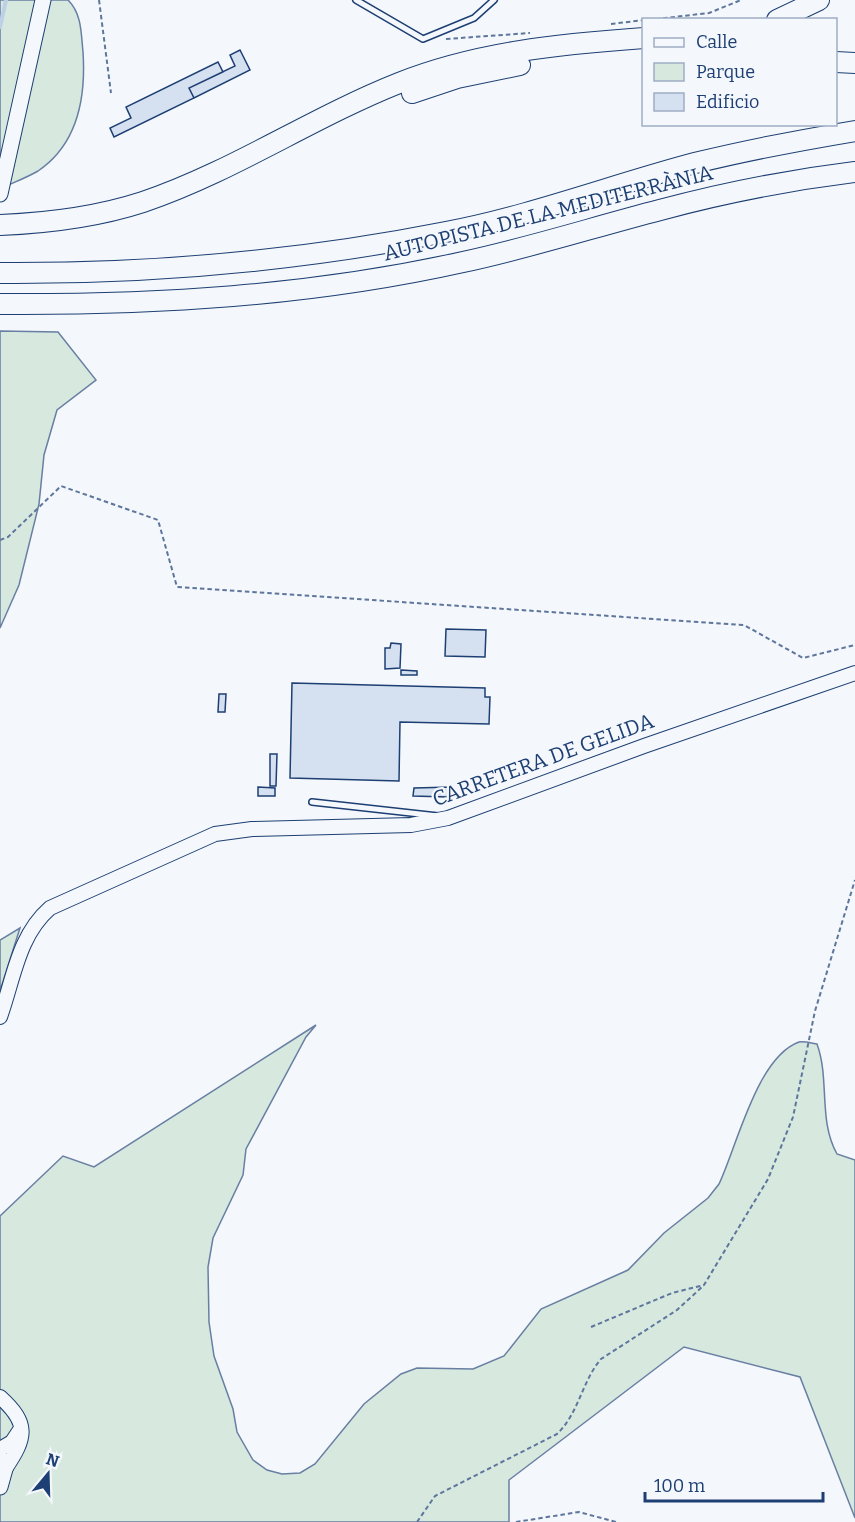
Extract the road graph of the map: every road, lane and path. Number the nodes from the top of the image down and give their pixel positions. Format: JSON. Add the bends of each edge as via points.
{"nodes":[{"id":1,"x":43,"y":0,"type":"edge"},
{"id":2,"x":99,"y":0,"type":"edge"},
{"id":3,"x":356,"y":0,"type":"edge"},
{"id":4,"x":494,"y":0,"type":"edge"},
{"id":5,"x":741,"y":0,"type":"edge"},
{"id":6,"x":819,"y":0,"type":"edge"},
{"id":7,"x":665,"y":18,"type":"edge"},
{"id":8,"x":781,"y":18,"type":"edge"},
{"id":9,"x":642,"y":20,"type":"edge"},
{"id":10,"x":609,"y":24,"type":"dead end"},
{"id":11,"x":530,"y":33,"type":"dead end"},
{"id":12,"x":642,"y":38,"type":"edge"},
{"id":13,"x":423,"y":39,"type":"junction"},
{"id":14,"x":642,"y":52,"type":"edge"},
{"id":15,"x":837,"y":62,"type":"edge"},
{"id":16,"x":855,"y":63,"type":"edge"},
{"id":17,"x":111,"y":93,"type":"dead end"},
{"id":18,"x":855,"y":131,"type":"edge"},
{"id":19,"x":855,"y":172,"type":"edge"},
{"id":20,"x":0,"y":194,"type":"edge"},
{"id":21,"x":0,"y":225,"type":"edge"},
{"id":22,"x":0,"y":237,"type":"edge"},
{"id":23,"x":0,"y":273,"type":"edge"},
{"id":24,"x":0,"y":304,"type":"edge"},
{"id":25,"x":0,"y":540,"type":"edge"},
{"id":26,"x":855,"y":645,"type":"edge"},
{"id":27,"x":855,"y":673,"type":"edge"},
{"id":28,"x":312,"y":802,"type":"dead end"},
{"id":29,"x":448,"y":818,"type":"junction"},
{"id":30,"x":855,"y":880,"type":"edge"},
{"id":31,"x":0,"y":1017,"type":"edge"},
{"id":32,"x":704,"y":1284,"type":"junction"},
{"id":33,"x":591,"y":1327,"type":"dead end"},
{"id":34,"x":0,"y":1397,"type":"edge"},
{"id":35,"x":21,"y":1428,"type":"junction"},
{"id":36,"x":0,"y":1449,"type":"edge"},
{"id":37,"x":2,"y":1464,"type":"edge"},
{"id":38,"x":0,"y":1487,"type":"edge"},
{"id":39,"x":417,"y":1522,"type":"edge"},
{"id":40,"x":516,"y":1522,"type":"edge"},
{"id":41,"x":616,"y":1522,"type":"edge"}],
"edges":[{"from":1,"to":20,"type":"main road"},
{"from":2,"to":17,"type":"path"},
{"from":3,"to":13,"type":"lane"},
{"from":4,"to":13,"type":"lane","via":[[474,18]]},
{"from":5,"to":7,"type":"path","via":[[709,13]]},
{"from":6,"to":8,"type":"highway"},
{"from":9,"to":10,"type":"path"},
{"from":11,"to":13,"type":"path"},
{"from":12,"to":21,"type":"highway","via":[[518,52],[447,66],[398,84],[190,184],[144,201],[57,221]]},
{"from":14,"to":22,"type":"highway","via":[[533,63],[457,78],[398,98],[163,207],[67,232]]},
{"from":15,"to":16,"type":"highway"},
{"from":18,"to":23,"type":"highway","name":"AUTOPISTA DE LA MEDITERRÀNIA","via":[[743,152],[435,234],[220,266]]},
{"from":19,"to":24,"type":"highway","name":"AUTOPISTA DE LA MEDITERRÀNIA","via":[[709,198],[491,256],[368,280],[228,298]]},
{"from":25,"to":26,"type":"path","via":[[8,537],[61,486],[158,520],[177,587],[744,625],[803,658]]},
{"from":27,"to":29,"type":"street","name":"CARRETERA DE GELIDA"},
{"from":28,"to":29,"type":"lane"},
{"from":29,"to":31,"type":"street","name":"CARRETERA DE GELIDA","via":[[411,825],[252,829],[215,834],[50,908],[34,922],[23,942]]},
{"from":30,"to":32,"type":"path","via":[[815,1011],[793,1117],[768,1179]]},
{"from":32,"to":33,"type":"path"},
{"from":32,"to":39,"type":"path","via":[[677,1310],[601,1359],[592,1369],[567,1424],[557,1434],[435,1496]]},
{"from":34,"to":35,"type":"street","via":[[16,1413]]},
{"from":35,"to":36,"type":"street","via":[[12,1442]]},
{"from":35,"to":37,"type":"street","via":[[20,1446]]},
{"from":37,"to":38,"type":"main road"},
{"from":40,"to":41,"type":"path","via":[[579,1512]]}]}
